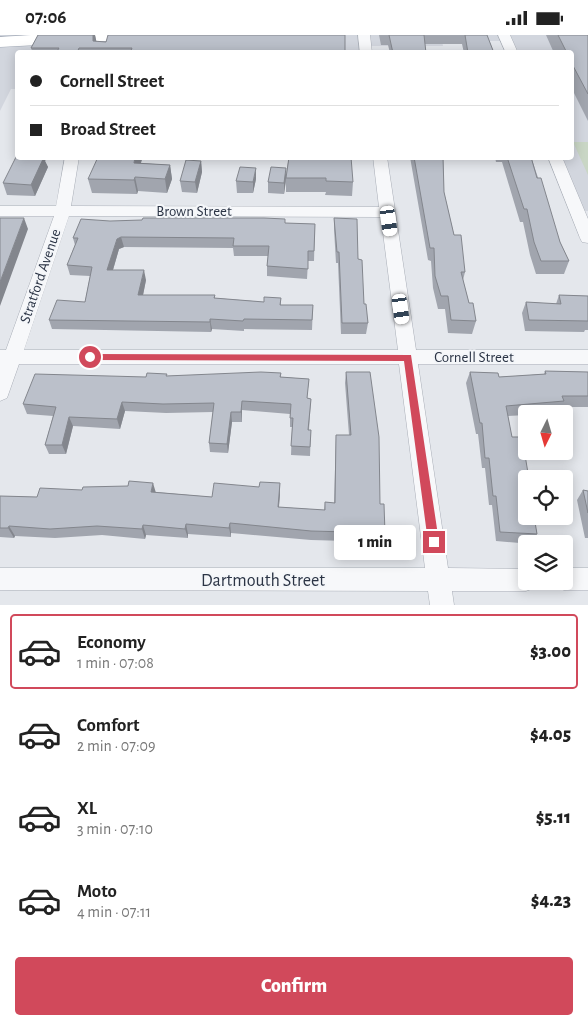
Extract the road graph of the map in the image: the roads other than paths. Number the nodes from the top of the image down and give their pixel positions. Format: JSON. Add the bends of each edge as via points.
{"nodes":[{"id":1,"x":133,"y":35,"type":"edge"},
{"id":2,"x":364,"y":35,"type":"edge"},
{"id":3,"x":504,"y":35,"type":"edge"},
{"id":4,"x":59,"y":37,"type":"edge"},
{"id":5,"x":106,"y":40,"type":"edge"},
{"id":6,"x":0,"y":42,"type":"edge"},
{"id":7,"x":366,"y":50,"type":"edge"},
{"id":8,"x":511,"y":50,"type":"edge"},
{"id":9,"x":72,"y":160,"type":"edge"},
{"id":10,"x":380,"y":160,"type":"edge"},
{"id":11,"x":556,"y":160,"type":"edge"},
{"id":12,"x":0,"y":211,"type":"edge"},
{"id":13,"x":63,"y":211,"type":"junction"},
{"id":14,"x":582,"y":211,"type":"edge"},
{"id":15,"x":388,"y":212,"type":"junction"},
{"id":16,"x":588,"y":238,"type":"edge"},
{"id":17,"x":6,"y":357,"type":"edge"},
{"id":18,"x":408,"y":357,"type":"junction"},
{"id":19,"x":588,"y":357,"type":"edge"},
{"id":20,"x":0,"y":393,"type":"edge"},
{"id":21,"x":0,"y":579,"type":"edge"},
{"id":22,"x":518,"y":579,"type":"edge"},
{"id":23,"x":573,"y":579,"type":"edge"},
{"id":24,"x":588,"y":579,"type":"edge"},
{"id":25,"x":439,"y":580,"type":"junction"},
{"id":26,"x":442,"y":605,"type":"edge"}],
"edges":[{"from":1,"to":5,"type":"main road"},
{"from":2,"to":7,"type":"street"},
{"from":3,"to":8,"type":"street"},
{"from":4,"to":5,"type":"main road"},
{"from":4,"to":6,"type":"main road"},
{"from":9,"to":13,"type":"street","name":"Stratford Avenue"},
{"from":10,"to":15,"type":"street"},
{"from":11,"to":14,"type":"street"},
{"from":12,"to":13,"type":"street","name":"Brown Street"},
{"from":13,"to":15,"type":"street","name":"Brown Street"},
{"from":13,"to":17,"type":"street","name":"Stratford Avenue"},
{"from":14,"to":16,"type":"street"},
{"from":15,"to":18,"type":"street"},
{"from":17,"to":18,"type":"street","name":"Cornell Street"},
{"from":17,"to":20,"type":"street","name":"Stratford Avenue"},
{"from":18,"to":19,"type":"street","name":"Cornell Street"},
{"from":18,"to":25,"type":"street"},
{"from":21,"to":25,"type":"street","name":"Dartmouth Street"},
{"from":22,"to":25,"type":"street","name":"Dartmouth Street"},
{"from":23,"to":24,"type":"street"},
{"from":25,"to":26,"type":"street"}]}
